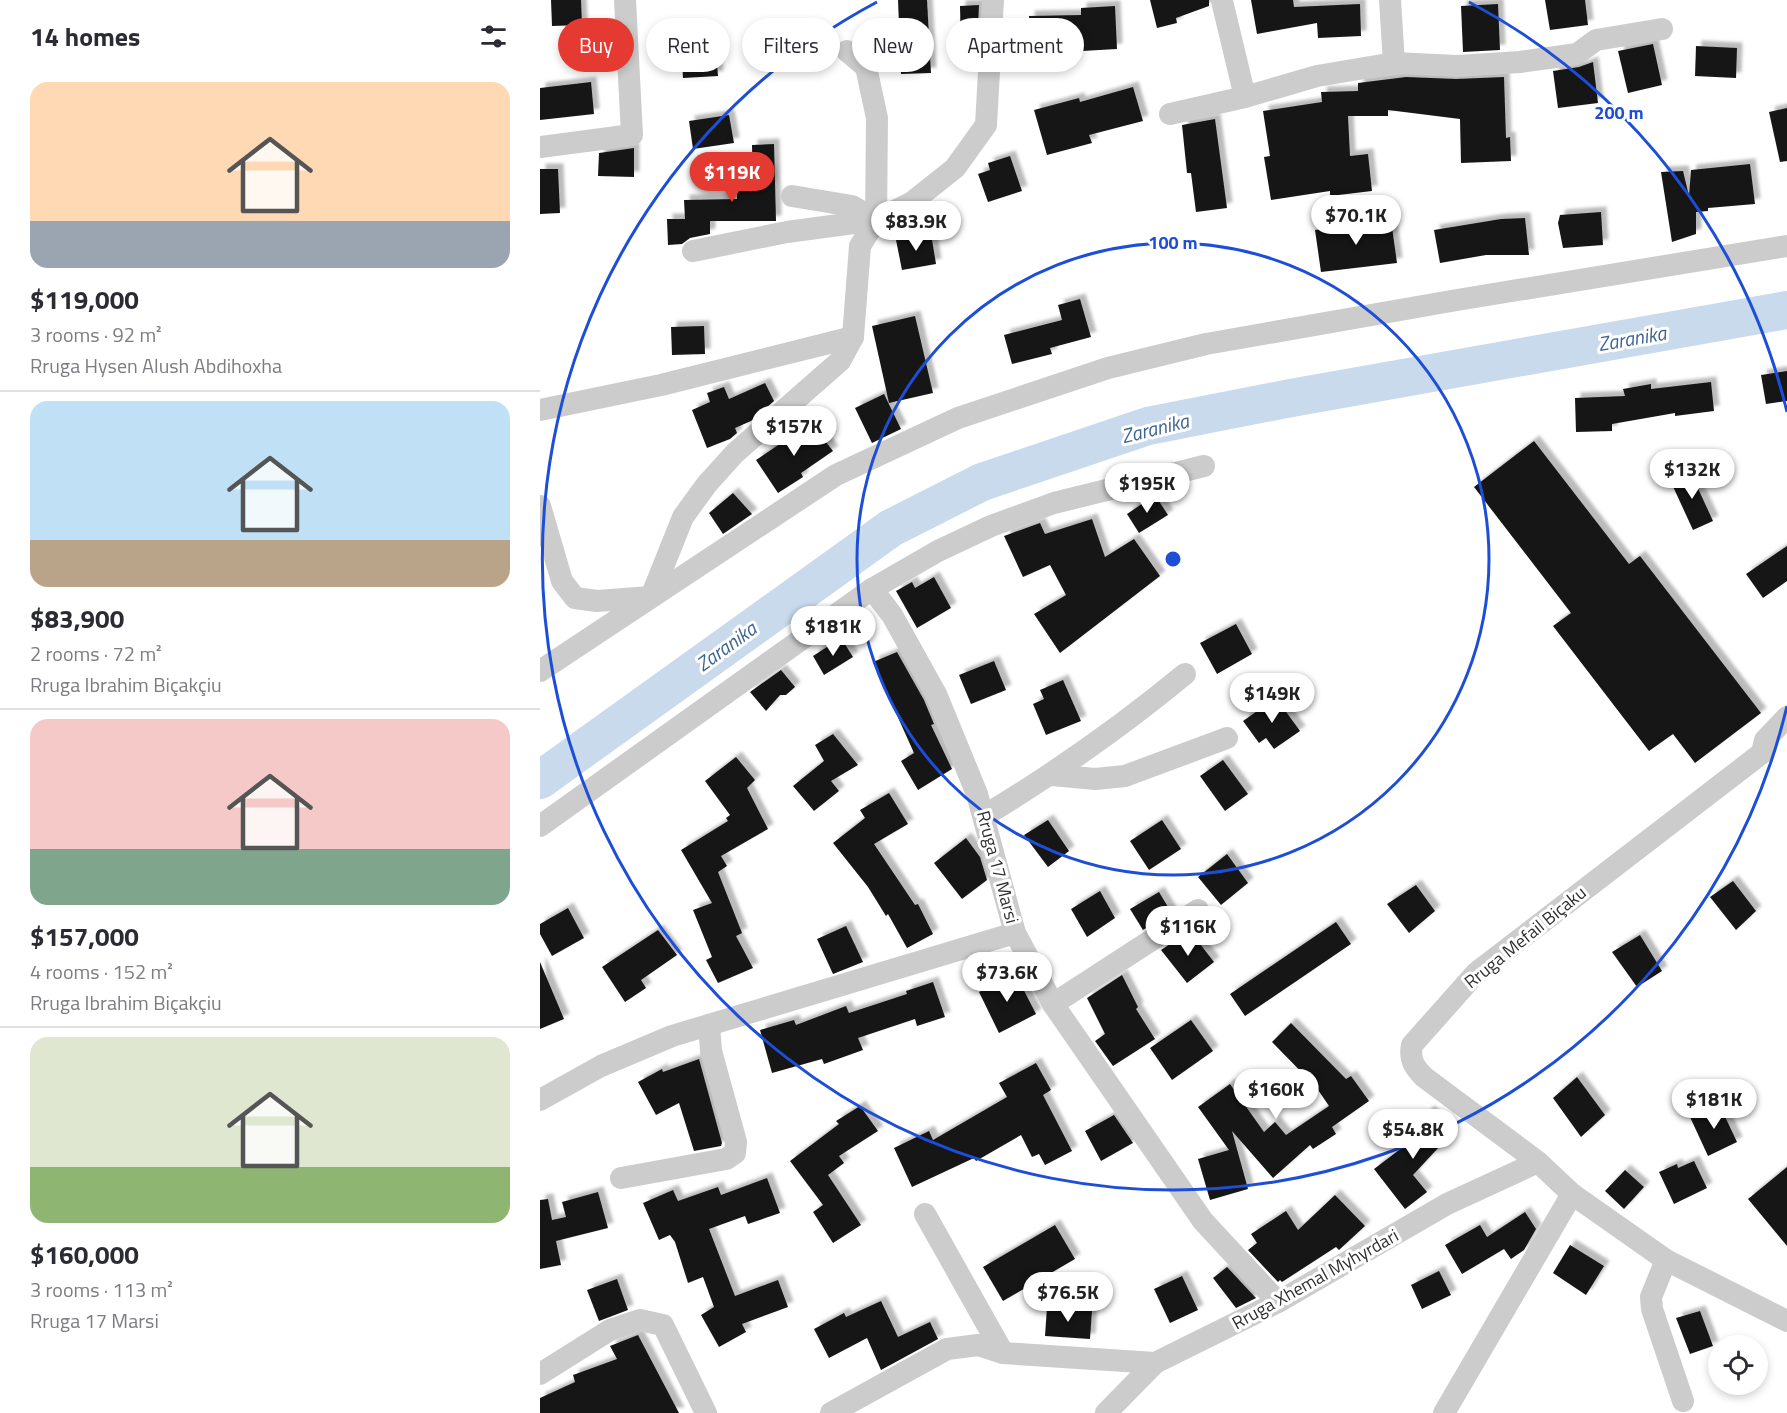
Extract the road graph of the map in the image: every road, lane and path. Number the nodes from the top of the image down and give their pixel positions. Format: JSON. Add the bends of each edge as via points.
{"nodes":[{"id":1,"x":625,"y":0,"type":"edge"},
{"id":2,"x":993,"y":0,"type":"edge"},
{"id":3,"x":1390,"y":0,"type":"edge"},
{"id":4,"x":1222,"y":1,"type":"edge"},
{"id":5,"x":1662,"y":29,"type":"dead end"},
{"id":6,"x":847,"y":51,"type":"dead end"},
{"id":7,"x":1394,"y":63,"type":"junction"},
{"id":8,"x":1245,"y":97,"type":"junction"},
{"id":9,"x":1170,"y":114,"type":"dead end"},
{"id":10,"x":540,"y":147,"type":"edge"},
{"id":11,"x":792,"y":196,"type":"dead end"},
{"id":12,"x":876,"y":220,"type":"junction"},
{"id":13,"x":1787,"y":246,"type":"edge"},
{"id":14,"x":693,"y":251,"type":"dead end"},
{"id":15,"x":853,"y":337,"type":"junction"},
{"id":16,"x":540,"y":410,"type":"edge"},
{"id":17,"x":1204,"y":466,"type":"dead end"},
{"id":18,"x":540,"y":506,"type":"edge"},
{"id":19,"x":872,"y":589,"type":"junction"},
{"id":20,"x":651,"y":597,"type":"junction"},
{"id":21,"x":540,"y":671,"type":"edge"},
{"id":22,"x":1185,"y":674,"type":"dead end"},
{"id":23,"x":1787,"y":717,"type":"edge"},
{"id":24,"x":1227,"y":738,"type":"dead end"},
{"id":25,"x":1052,"y":775,"type":"junction"},
{"id":26,"x":984,"y":816,"type":"junction"},
{"id":27,"x":540,"y":826,"type":"edge"},
{"id":28,"x":1198,"y":909,"type":"dead end"},
{"id":29,"x":1015,"y":933,"type":"junction"},
{"id":30,"x":1053,"y":1004,"type":"junction"},
{"id":31,"x":709,"y":1025,"type":"junction"},
{"id":32,"x":540,"y":1100,"type":"edge"},
{"id":33,"x":1538,"y":1162,"type":"junction"},
{"id":34,"x":621,"y":1178,"type":"dead end"},
{"id":35,"x":1572,"y":1194,"type":"junction"},
{"id":36,"x":926,"y":1214,"type":"dead end"},
{"id":37,"x":1666,"y":1260,"type":"junction"},
{"id":38,"x":1278,"y":1302,"type":"junction"},
{"id":39,"x":1787,"y":1321,"type":"edge"},
{"id":40,"x":1003,"y":1353,"type":"junction"},
{"id":41,"x":1155,"y":1363,"type":"junction"},
{"id":42,"x":540,"y":1374,"type":"edge"},
{"id":43,"x":1683,"y":1401,"type":"dead end"},
{"id":44,"x":706,"y":1413,"type":"edge"},
{"id":45,"x":831,"y":1413,"type":"edge"},
{"id":46,"x":1106,"y":1413,"type":"edge"},
{"id":47,"x":1444,"y":1413,"type":"edge"}],
"edges":[{"from":1,"to":10,"type":"street","via":[[632,135]]},
{"from":2,"to":12,"type":"street","via":[[987,125],[955,168],[911,203]]},
{"from":3,"to":7,"type":"street"},
{"from":4,"to":8,"type":"street"},
{"from":5,"to":7,"type":"street","via":[[1596,40],[1577,54],[1520,62],[1457,66]]},
{"from":6,"to":12,"type":"street","via":[[866,67],[877,118]]},
{"from":7,"to":8,"type":"street","via":[[1317,76]]},
{"from":8,"to":9,"type":"street"},
{"from":11,"to":12,"type":"street","via":[[852,206]]},
{"from":12,"to":14,"type":"street","via":[[786,232]]},
{"from":12,"to":15,"type":"street","via":[[860,246]]},
{"from":13,"to":20,"type":"street","via":[[1206,344],[1108,368],[958,418],[855,465]]},
{"from":15,"to":16,"type":"street","via":[[661,385]]},
{"from":15,"to":20,"type":"street","via":[[840,361],[735,453],[707,484],[683,518]]},
{"from":17,"to":19,"type":"street","via":[[1054,503],[991,526]]},
{"from":18,"to":20,"type":"street","via":[[562,581],[575,598],[597,601]]},
{"from":19,"to":26,"type":"street","name":"Rruga 17 Marsi","via":[[897,623],[936,694]]},
{"from":19,"to":27,"type":"street"},
{"from":20,"to":21,"type":"street"},
{"from":22,"to":25,"type":"street"},
{"from":23,"to":33,"type":"street","name":"Rruga Mefail Biçaku","via":[[1765,740],[1762,753],[1476,973],[1412,1045],[1411,1060],[1424,1077]]},
{"from":24,"to":25,"type":"street","via":[[1125,776],[1095,779]]},
{"from":25,"to":26,"type":"street"},
{"from":26,"to":29,"type":"street","name":"Rruga 17 Marsi"},
{"from":28,"to":30,"type":"street"},
{"from":29,"to":30,"type":"street","name":"Rruga 17 Marsi"},
{"from":29,"to":31,"type":"street"},
{"from":30,"to":38,"type":"street","name":"Rruga 17 Marsi","via":[[1203,1221]]},
{"from":31,"to":32,"type":"street","via":[[601,1066]]},
{"from":31,"to":34,"type":"street","via":[[711,1051],[736,1142],[735,1153],[726,1159]]},
{"from":33,"to":35,"type":"street","name":"Rruga Mefail Biçaku"},
{"from":33,"to":38,"type":"street","name":"Rruga Xhemal Myhyrdari","via":[[1447,1204]]},
{"from":35,"to":37,"type":"street","name":"Rruga Mefail Biçaku"},
{"from":35,"to":47,"type":"street"},
{"from":36,"to":40,"type":"street"},
{"from":37,"to":39,"type":"street","name":"Rruga Mefail Biçaku"},
{"from":37,"to":43,"type":"street","via":[[1651,1297],[1652,1309]]},
{"from":38,"to":41,"type":"street","name":"Rruga Xhemal Myhyrdari"},
{"from":40,"to":41,"type":"street"},
{"from":40,"to":45,"type":"street","via":[[978,1345],[947,1349]]},
{"from":41,"to":46,"type":"street","name":"Rruga Xhemal Myhyrdari"},
{"from":42,"to":44,"type":"street","via":[[610,1330],[640,1320],[663,1325]]}]}
